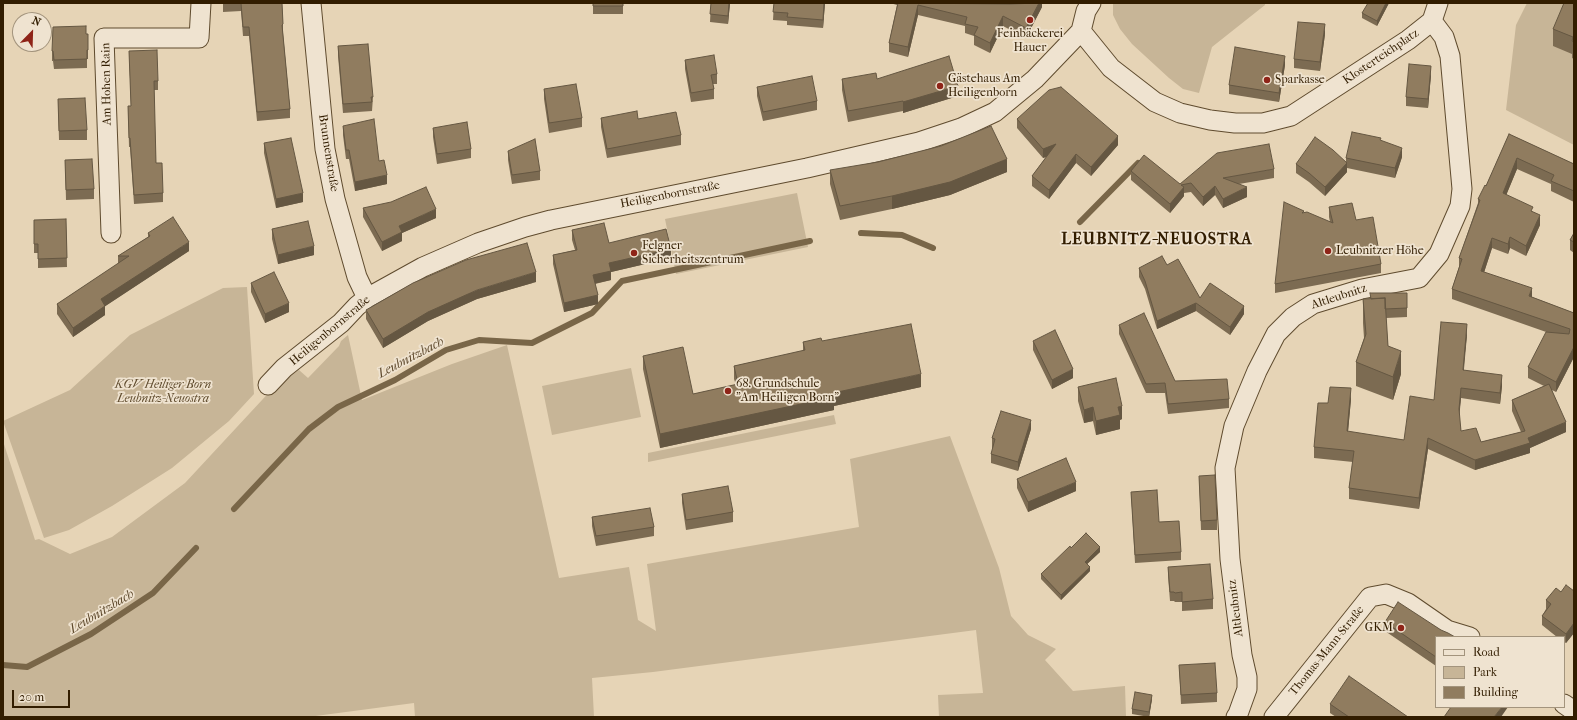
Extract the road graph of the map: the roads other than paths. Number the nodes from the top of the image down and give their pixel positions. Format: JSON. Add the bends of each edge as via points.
{"nodes":[{"id":1,"x":201,"y":3,"type":"edge"},
{"id":2,"x":311,"y":3,"type":"edge"},
{"id":3,"x":1438,"y":3,"type":"edge"},
{"id":4,"x":1082,"y":6,"type":"edge"},
{"id":5,"x":1432,"y":21,"type":"junction"},
{"id":6,"x":1081,"y":31,"type":"junction"},
{"id":7,"x":111,"y":234,"type":"dead end"},
{"id":8,"x":367,"y":298,"type":"junction"},
{"id":9,"x":268,"y":385,"type":"dead end"},
{"id":10,"x":1467,"y":636,"type":"edge"},
{"id":11,"x":1565,"y":705,"type":"edge"},
{"id":12,"x":1574,"y":711,"type":"edge"},
{"id":13,"x":1236,"y":717,"type":"edge"},
{"id":14,"x":1274,"y":717,"type":"edge"}],
"edges":[{"from":1,"to":7,"type":"street","name":"Am Hohen Rain","via":[[199,38],[104,38]]},
{"from":2,"to":8,"type":"street","name":"Brunnenstraße","via":[[325,149],[335,199],[357,277]]},
{"from":3,"to":5,"type":"street"},
{"from":4,"to":6,"type":"street"},
{"from":5,"to":6,"type":"street","name":"Klosterteichplatz","via":[[1408,40],[1291,116],[1263,123],[1235,124],[1180,113],[1155,102],[1111,68]]},
{"from":5,"to":13,"type":"street","name":"Altleubnitz","via":[[1444,37],[1450,56],[1462,189],[1460,206],[1439,254],[1419,278],[1362,289],[1313,304],[1293,317],[1276,334],[1234,426],[1225,468],[1230,559],[1247,677],[1247,689]]},
{"from":6,"to":8,"type":"street","name":"Heiligenbornstraße","via":[[1035,79],[995,112],[961,128],[911,144],[807,168],[525,227],[478,243],[423,267]]},
{"from":8,"to":9,"type":"street","name":"Heiligenbornstraße","via":[[347,318],[284,368]]},
{"from":10,"to":14,"type":"street","name":"Thomas-Mann-Straße","via":[[1447,630],[1408,603],[1386,594],[1370,597]]},
{"from":11,"to":12,"type":"street"}]}
